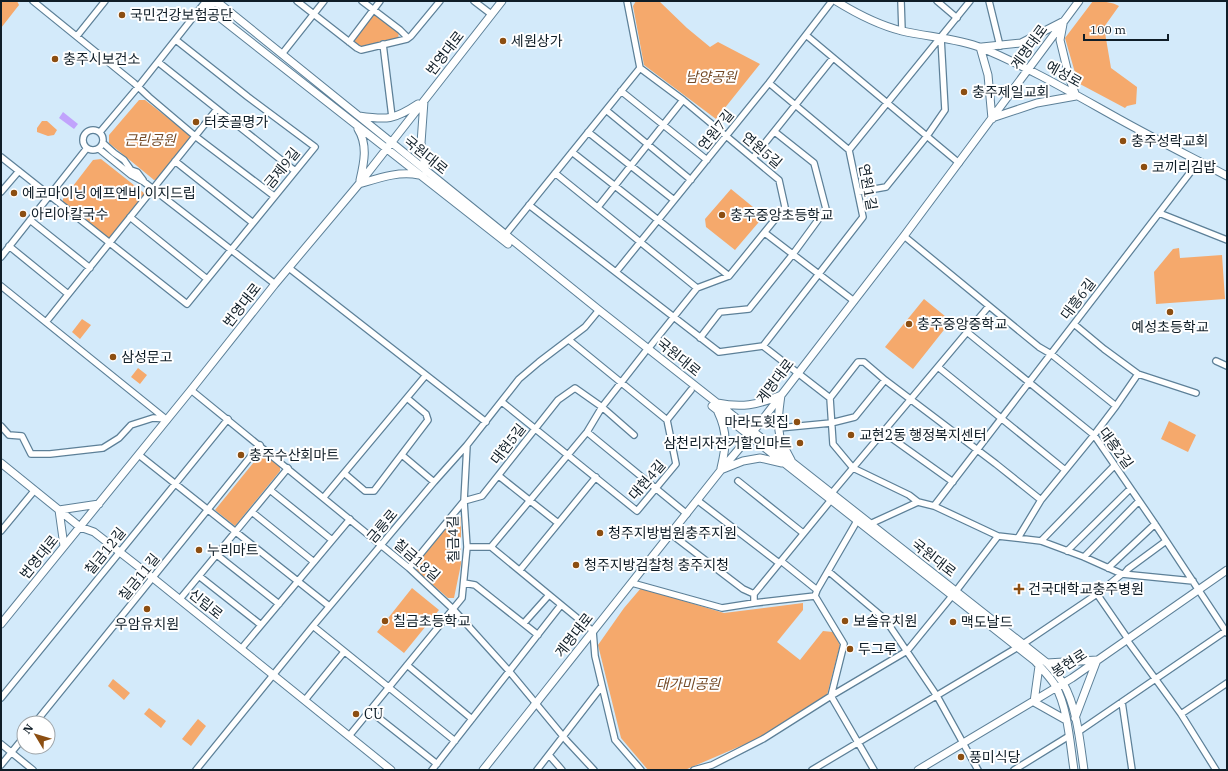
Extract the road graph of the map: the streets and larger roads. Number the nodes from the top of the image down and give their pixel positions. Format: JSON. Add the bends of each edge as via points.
{"nodes":[{"id":1,"x":33,"y":1,"type":"edge"},
{"id":2,"x":105,"y":1,"type":"edge"},
{"id":3,"x":206,"y":1,"type":"edge"},
{"id":4,"x":297,"y":1,"type":"edge"},
{"id":5,"x":324,"y":1,"type":"edge"},
{"id":6,"x":362,"y":1,"type":"edge"},
{"id":7,"x":380,"y":1,"type":"edge"},
{"id":8,"x":440,"y":1,"type":"edge"},
{"id":9,"x":474,"y":1,"type":"edge"},
{"id":10,"x":502,"y":1,"type":"edge"},
{"id":11,"x":627,"y":1,"type":"edge"},
{"id":12,"x":832,"y":1,"type":"edge"},
{"id":13,"x":836,"y":1,"type":"edge"},
{"id":14,"x":901,"y":1,"type":"edge"},
{"id":15,"x":937,"y":1,"type":"edge"},
{"id":16,"x":970,"y":1,"type":"edge"},
{"id":17,"x":988,"y":1,"type":"edge"},
{"id":18,"x":1078,"y":1,"type":"edge"},
{"id":19,"x":374,"y":10,"type":"junction"},
{"id":20,"x":314,"y":14,"type":"junction"},
{"id":21,"x":492,"y":14,"type":"junction"},
{"id":22,"x":958,"y":18,"type":"junction"},
{"id":23,"x":1064,"y":21,"type":"junction"},
{"id":24,"x":902,"y":31,"type":"junction"},
{"id":25,"x":806,"y":35,"type":"junction"},
{"id":26,"x":77,"y":36,"type":"junction"},
{"id":27,"x":408,"y":38,"type":"junction"},
{"id":28,"x":941,"y":38,"type":"junction"},
{"id":29,"x":176,"y":40,"type":"junction"},
{"id":30,"x":349,"y":42,"type":"junction"},
{"id":31,"x":383,"y":44,"type":"junction"},
{"id":32,"x":1000,"y":46,"type":"junction"},
{"id":33,"x":980,"y":47,"type":"junction"},
{"id":34,"x":282,"y":54,"type":"junction"},
{"id":35,"x":833,"y":58,"type":"junction"},
{"id":36,"x":158,"y":62,"type":"junction"},
{"id":37,"x":640,"y":68,"type":"junction"},
{"id":38,"x":1028,"y":69,"type":"junction"},
{"id":39,"x":769,"y":83,"type":"junction"},
{"id":40,"x":138,"y":87,"type":"junction"},
{"id":41,"x":621,"y":91,"type":"junction"},
{"id":42,"x":1076,"y":96,"type":"junction"},
{"id":43,"x":683,"y":100,"type":"junction"},
{"id":44,"x":424,"y":101,"type":"junction"},
{"id":45,"x":887,"y":103,"type":"junction"},
{"id":46,"x":795,"y":105,"type":"junction"},
{"id":47,"x":217,"y":109,"type":"junction"},
{"id":48,"x":606,"y":110,"type":"junction"},
{"id":49,"x":357,"y":116,"type":"junction"},
{"id":50,"x":392,"y":117,"type":"junction"},
{"id":51,"x":992,"y":119,"type":"junction"},
{"id":52,"x":356,"y":125,"type":"junction"},
{"id":53,"x":663,"y":125,"type":"junction"},
{"id":54,"x":100,"y":132,"type":"junction"},
{"id":55,"x":588,"y":132,"type":"junction"},
{"id":56,"x":775,"y":132,"type":"junction"},
{"id":57,"x":196,"y":136,"type":"junction"},
{"id":58,"x":726,"y":136,"type":"junction"},
{"id":59,"x":927,"y":136,"type":"junction"},
{"id":60,"x":103,"y":143,"type":"junction"},
{"id":61,"x":647,"y":144,"type":"junction"},
{"id":62,"x":389,"y":146,"type":"junction"},
{"id":63,"x":87,"y":148,"type":"junction"},
{"id":64,"x":99,"y":149,"type":"junction"},
{"id":65,"x":849,"y":150,"type":"junction"},
{"id":66,"x":572,"y":152,"type":"junction"},
{"id":67,"x":1,"y":157,"type":"edge"},
{"id":68,"x":753,"y":158,"type":"junction"},
{"id":69,"x":707,"y":160,"type":"junction"},
{"id":70,"x":175,"y":161,"type":"junction"},
{"id":71,"x":1199,"y":162,"type":"junction"},
{"id":72,"x":959,"y":163,"type":"junction"},
{"id":73,"x":630,"y":166,"type":"junction"},
{"id":74,"x":19,"y":171,"type":"junction"},
{"id":75,"x":295,"y":171,"type":"junction"},
{"id":76,"x":423,"y":173,"type":"junction"},
{"id":77,"x":555,"y":173,"type":"junction"},
{"id":78,"x":1227,"y":176,"type":"edge"},
{"id":79,"x":691,"y":180,"type":"junction"},
{"id":80,"x":144,"y":182,"type":"junction"},
{"id":81,"x":359,"y":184,"type":"junction"},
{"id":82,"x":614,"y":186,"type":"junction"},
{"id":83,"x":153,"y":189,"type":"junction"},
{"id":84,"x":1,"y":192,"type":"edge"},
{"id":85,"x":858,"y":192,"type":"junction"},
{"id":86,"x":49,"y":196,"type":"junction"},
{"id":87,"x":274,"y":196,"type":"junction"},
{"id":88,"x":674,"y":200,"type":"junction"},
{"id":89,"x":529,"y":205,"type":"junction"},
{"id":90,"x":598,"y":207,"type":"junction"},
{"id":91,"x":1159,"y":213,"type":"junction"},
{"id":92,"x":130,"y":217,"type":"junction"},
{"id":93,"x":30,"y":220,"type":"junction"},
{"id":94,"x":657,"y":220,"type":"junction"},
{"id":95,"x":253,"y":222,"type":"junction"},
{"id":96,"x":765,"y":233,"type":"junction"},
{"id":97,"x":505,"y":235,"type":"junction"},
{"id":98,"x":904,"y":236,"type":"junction"},
{"id":99,"x":1227,"y":240,"type":"edge"},
{"id":100,"x":640,"y":242,"type":"junction"},
{"id":101,"x":109,"y":244,"type":"junction"},
{"id":102,"x":9,"y":246,"type":"junction"},
{"id":103,"x":231,"y":250,"type":"junction"},
{"id":104,"x":793,"y":254,"type":"junction"},
{"id":105,"x":1,"y":257,"type":"edge"},
{"id":106,"x":90,"y":268,"type":"junction"},
{"id":107,"x":289,"y":268,"type":"junction"},
{"id":108,"x":616,"y":272,"type":"junction"},
{"id":109,"x":819,"y":274,"type":"junction"},
{"id":110,"x":729,"y":276,"type":"junction"},
{"id":111,"x":207,"y":279,"type":"junction"},
{"id":112,"x":275,"y":284,"type":"junction"},
{"id":113,"x":1,"y":286,"type":"edge"},
{"id":114,"x":697,"y":288,"type":"junction"},
{"id":115,"x":68,"y":294,"type":"junction"},
{"id":116,"x":854,"y":301,"type":"junction"},
{"id":117,"x":989,"y":306,"type":"junction"},
{"id":118,"x":598,"y":312,"type":"junction"},
{"id":119,"x":674,"y":318,"type":"junction"},
{"id":120,"x":46,"y":322,"type":"junction"},
{"id":121,"x":1074,"y":324,"type":"junction"},
{"id":122,"x":967,"y":332,"type":"junction"},
{"id":123,"x":700,"y":338,"type":"junction"},
{"id":124,"x":569,"y":340,"type":"junction"},
{"id":125,"x":763,"y":346,"type":"junction"},
{"id":126,"x":647,"y":351,"type":"junction"},
{"id":127,"x":1051,"y":354,"type":"junction"},
{"id":128,"x":1216,"y":361,"type":"dead end"},
{"id":129,"x":938,"y":366,"type":"junction"},
{"id":130,"x":1227,"y":366,"type":"edge"},
{"id":131,"x":797,"y":373,"type":"junction"},
{"id":132,"x":426,"y":374,"type":"junction"},
{"id":133,"x":1138,"y":374,"type":"junction"},
{"id":134,"x":885,"y":380,"type":"junction"},
{"id":135,"x":622,"y":383,"type":"junction"},
{"id":136,"x":1028,"y":384,"type":"junction"},
{"id":137,"x":191,"y":390,"type":"junction"},
{"id":138,"x":691,"y":390,"type":"junction"},
{"id":139,"x":1196,"y":393,"type":"dead end"},
{"id":140,"x":781,"y":395,"type":"junction"},
{"id":141,"x":407,"y":398,"type":"junction"},
{"id":142,"x":830,"y":398,"type":"junction"},
{"id":143,"x":910,"y":400,"type":"junction"},
{"id":144,"x":502,"y":402,"type":"junction"},
{"id":145,"x":715,"y":403,"type":"junction"},
{"id":146,"x":1116,"y":406,"type":"junction"},
{"id":147,"x":602,"y":407,"type":"junction"},
{"id":148,"x":717,"y":410,"type":"junction"},
{"id":149,"x":1002,"y":418,"type":"junction"},
{"id":150,"x":228,"y":419,"type":"junction"},
{"id":151,"x":167,"y":420,"type":"junction"},
{"id":152,"x":667,"y":420,"type":"junction"},
{"id":153,"x":486,"y":422,"type":"junction"},
{"id":154,"x":831,"y":423,"type":"junction"},
{"id":155,"x":1,"y":426,"type":"edge"},
{"id":156,"x":779,"y":428,"type":"junction"},
{"id":157,"x":536,"y":429,"type":"junction"},
{"id":158,"x":587,"y":432,"type":"junction"},
{"id":159,"x":883,"y":432,"type":"junction"},
{"id":160,"x":751,"y":434,"type":"junction"},
{"id":161,"x":634,"y":435,"type":"dead end"},
{"id":162,"x":1094,"y":435,"type":"junction"},
{"id":163,"x":260,"y":445,"type":"junction"},
{"id":164,"x":466,"y":445,"type":"junction"},
{"id":165,"x":977,"y":450,"type":"junction"},
{"id":166,"x":567,"y":454,"type":"junction"},
{"id":167,"x":139,"y":455,"type":"junction"},
{"id":168,"x":402,"y":455,"type":"junction"},
{"id":169,"x":1,"y":463,"type":"edge"},
{"id":170,"x":788,"y":463,"type":"junction"},
{"id":171,"x":1114,"y":466,"type":"junction"},
{"id":172,"x":288,"y":468,"type":"junction"},
{"id":173,"x":853,"y":468,"type":"junction"},
{"id":174,"x":721,"y":470,"type":"junction"},
{"id":175,"x":1065,"y":470,"type":"junction"},
{"id":176,"x":344,"y":473,"type":"junction"},
{"id":177,"x":499,"y":476,"type":"junction"},
{"id":178,"x":596,"y":478,"type":"junction"},
{"id":179,"x":738,"y":481,"type":"dead end"},
{"id":180,"x":434,"y":482,"type":"junction"},
{"id":181,"x":953,"y":482,"type":"junction"},
{"id":182,"x":175,"y":484,"type":"junction"},
{"id":183,"x":656,"y":489,"type":"junction"},
{"id":184,"x":1130,"y":489,"type":"junction"},
{"id":185,"x":270,"y":490,"type":"junction"},
{"id":186,"x":34,"y":491,"type":"junction"},
{"id":187,"x":324,"y":497,"type":"junction"},
{"id":188,"x":831,"y":497,"type":"junction"},
{"id":189,"x":697,"y":500,"type":"junction"},
{"id":190,"x":1041,"y":500,"type":"junction"},
{"id":191,"x":464,"y":501,"type":"junction"},
{"id":192,"x":530,"y":501,"type":"junction"},
{"id":193,"x":1139,"y":501,"type":"junction"},
{"id":194,"x":918,"y":502,"type":"junction"},
{"id":195,"x":99,"y":504,"type":"junction"},
{"id":196,"x":934,"y":506,"type":"junction"},
{"id":197,"x":59,"y":510,"type":"junction"},
{"id":198,"x":208,"y":510,"type":"junction"},
{"id":199,"x":252,"y":512,"type":"junction"},
{"id":200,"x":686,"y":514,"type":"junction"},
{"id":201,"x":350,"y":519,"type":"junction"},
{"id":202,"x":857,"y":521,"type":"junction"},
{"id":203,"x":558,"y":522,"type":"junction"},
{"id":204,"x":870,"y":524,"type":"junction"},
{"id":205,"x":1155,"y":524,"type":"junction"},
{"id":206,"x":80,"y":527,"type":"junction"},
{"id":207,"x":1,"y":531,"type":"edge"},
{"id":208,"x":236,"y":532,"type":"junction"},
{"id":209,"x":803,"y":533,"type":"junction"},
{"id":210,"x":671,"y":534,"type":"junction"},
{"id":211,"x":998,"y":536,"type":"junction"},
{"id":212,"x":1018,"y":538,"type":"junction"},
{"id":213,"x":332,"y":540,"type":"junction"},
{"id":214,"x":1166,"y":541,"type":"junction"},
{"id":215,"x":1041,"y":542,"type":"junction"},
{"id":216,"x":381,"y":545,"type":"junction"},
{"id":217,"x":64,"y":546,"type":"junction"},
{"id":218,"x":491,"y":546,"type":"junction"},
{"id":219,"x":467,"y":547,"type":"junction"},
{"id":220,"x":1067,"y":551,"type":"junction"},
{"id":221,"x":119,"y":552,"type":"junction"},
{"id":222,"x":217,"y":555,"type":"junction"},
{"id":223,"x":1084,"y":557,"type":"junction"},
{"id":224,"x":314,"y":562,"type":"junction"},
{"id":225,"x":780,"y":562,"type":"junction"},
{"id":226,"x":409,"y":568,"type":"junction"},
{"id":227,"x":1108,"y":568,"type":"junction"},
{"id":228,"x":520,"y":570,"type":"junction"},
{"id":229,"x":1227,"y":570,"type":"edge"},
{"id":230,"x":828,"y":571,"type":"junction"},
{"id":231,"x":1123,"y":574,"type":"junction"},
{"id":232,"x":199,"y":576,"type":"junction"},
{"id":233,"x":153,"y":578,"type":"junction"},
{"id":234,"x":298,"y":581,"type":"junction"},
{"id":235,"x":1193,"y":581,"type":"junction"},
{"id":236,"x":464,"y":583,"type":"junction"},
{"id":237,"x":632,"y":583,"type":"junction"},
{"id":238,"x":1198,"y":589,"type":"junction"},
{"id":239,"x":817,"y":590,"type":"junction"},
{"id":240,"x":754,"y":594,"type":"junction"},
{"id":241,"x":954,"y":594,"type":"junction"},
{"id":242,"x":1097,"y":594,"type":"junction"},
{"id":243,"x":549,"y":595,"type":"junction"},
{"id":244,"x":815,"y":596,"type":"junction"},
{"id":245,"x":180,"y":599,"type":"junction"},
{"id":246,"x":754,"y":603,"type":"junction"},
{"id":247,"x":279,"y":604,"type":"junction"},
{"id":248,"x":561,"y":605,"type":"junction"},
{"id":249,"x":330,"y":606,"type":"junction"},
{"id":250,"x":453,"y":609,"type":"junction"},
{"id":251,"x":524,"y":623,"type":"junction"},
{"id":252,"x":1,"y":624,"type":"edge"},
{"id":253,"x":261,"y":625,"type":"junction"},
{"id":254,"x":313,"y":626,"type":"junction"},
{"id":255,"x":593,"y":631,"type":"junction"},
{"id":256,"x":1227,"y":632,"type":"edge"},
{"id":257,"x":538,"y":635,"type":"junction"},
{"id":258,"x":1128,"y":640,"type":"junction"},
{"id":259,"x":1020,"y":646,"type":"junction"},
{"id":260,"x":241,"y":649,"type":"junction"},
{"id":261,"x":907,"y":650,"type":"junction"},
{"id":262,"x":344,"y":652,"type":"junction"},
{"id":263,"x":1097,"y":660,"type":"junction"},
{"id":264,"x":1047,"y":663,"type":"junction"},
{"id":265,"x":408,"y":665,"type":"junction"},
{"id":266,"x":1039,"y":666,"type":"junction"},
{"id":267,"x":509,"y":672,"type":"junction"},
{"id":268,"x":273,"y":674,"type":"junction"},
{"id":269,"x":1155,"y":679,"type":"junction"},
{"id":270,"x":1227,"y":682,"type":"edge"},
{"id":271,"x":1063,"y":684,"type":"junction"},
{"id":272,"x":602,"y":686,"type":"junction"},
{"id":273,"x":1056,"y":687,"type":"junction"},
{"id":274,"x":389,"y":688,"type":"junction"},
{"id":275,"x":831,"y":696,"type":"junction"},
{"id":276,"x":937,"y":696,"type":"junction"},
{"id":277,"x":1,"y":698,"type":"edge"},
{"id":278,"x":305,"y":700,"type":"junction"},
{"id":279,"x":1034,"y":702,"type":"junction"},
{"id":280,"x":1122,"y":702,"type":"junction"},
{"id":281,"x":536,"y":704,"type":"junction"},
{"id":282,"x":370,"y":711,"type":"junction"},
{"id":283,"x":1180,"y":714,"type":"junction"},
{"id":284,"x":42,"y":715,"type":"edge"},
{"id":285,"x":1075,"y":718,"type":"junction"},
{"id":286,"x":472,"y":719,"type":"junction"},
{"id":287,"x":1066,"y":720,"type":"junction"},
{"id":288,"x":1078,"y":732,"type":"junction"},
{"id":289,"x":349,"y":736,"type":"junction"},
{"id":290,"x":563,"y":736,"type":"junction"},
{"id":291,"x":1069,"y":736,"type":"junction"},
{"id":292,"x":455,"y":741,"type":"junction"},
{"id":293,"x":858,"y":742,"type":"junction"},
{"id":294,"x":963,"y":742,"type":"junction"},
{"id":295,"x":1,"y":744,"type":"edge"},
{"id":296,"x":16,"y":747,"type":"edge"},
{"id":297,"x":12,"y":752,"type":"junction"},
{"id":298,"x":549,"y":755,"type":"junction"},
{"id":299,"x":437,"y":764,"type":"junction"},
{"id":300,"x":1,"y":765,"type":"edge"},
{"id":301,"x":33,"y":770,"type":"edge"},
{"id":302,"x":196,"y":770,"type":"edge"},
{"id":303,"x":390,"y":770,"type":"edge"},
{"id":304,"x":432,"y":770,"type":"edge"},
{"id":305,"x":483,"y":770,"type":"edge"},
{"id":306,"x":537,"y":770,"type":"edge"},
{"id":307,"x":562,"y":770,"type":"edge"},
{"id":308,"x":594,"y":770,"type":"edge"},
{"id":309,"x":641,"y":770,"type":"edge"},
{"id":310,"x":694,"y":770,"type":"edge"},
{"id":311,"x":812,"y":770,"type":"edge"},
{"id":312,"x":874,"y":770,"type":"edge"},
{"id":313,"x":918,"y":770,"type":"edge"},
{"id":314,"x":978,"y":770,"type":"edge"},
{"id":315,"x":1014,"y":770,"type":"edge"},
{"id":316,"x":1074,"y":770,"type":"edge"},
{"id":317,"x":1084,"y":770,"type":"edge"},
{"id":318,"x":1132,"y":770,"type":"edge"},
{"id":319,"x":1216,"y":770,"type":"edge"}],
"edges":[{"from":1,"to":26,"type":"street"},
{"from":2,"to":26,"type":"street"},
{"from":3,"to":29,"type":"street"},
{"from":4,"to":20,"type":"street"},
{"from":5,"to":20,"type":"street"},
{"from":6,"to":19,"type":"street"},
{"from":7,"to":19,"type":"street"},
{"from":8,"to":27,"type":"street"},
{"from":9,"to":21,"type":"street"},
{"from":10,"to":21,"type":"street","name":"번영대로"},
{"from":11,"to":37,"type":"street"},
{"from":12,"to":25,"type":"street","name":"연원7길"},
{"from":13,"to":24,"type":"street","name":"예성로","via":[[870,20]]},
{"from":14,"to":24,"type":"street"},
{"from":15,"to":22,"type":"street"},
{"from":16,"to":22,"type":"street"},
{"from":17,"to":32,"type":"street"},
{"from":18,"to":23,"type":"street","name":"계명대로"},
{"from":19,"to":27,"type":"street"},
{"from":19,"to":30,"type":"street"},
{"from":20,"to":30,"type":"street"},
{"from":20,"to":34,"type":"street"},
{"from":21,"to":44,"type":"street","name":"번영대로"},
{"from":22,"to":28,"type":"street"},
{"from":23,"to":32,"type":"street","via":[[1021,42]]},
{"from":23,"to":38,"type":"street","name":"계명대로"},
{"from":23,"to":42,"type":"street","via":[[1060,40]]},
{"from":24,"to":28,"type":"street","name":"예성로"},
{"from":25,"to":35,"type":"street"},
{"from":25,"to":39,"type":"street","name":"연원7길"},
{"from":26,"to":40,"type":"street"},
{"from":27,"to":31,"type":"street"},
{"from":28,"to":33,"type":"street","name":"예성로"},
{"from":28,"to":45,"type":"street"},
{"from":28,"to":59,"type":"street","via":[[945,110]]},
{"from":29,"to":36,"type":"street"},
{"from":29,"to":75,"type":"street","name":"금제9길","via":[[315,147]]},
{"from":30,"to":31,"type":"street","via":[[360,50]]},
{"from":31,"to":50,"type":"street"},
{"from":32,"to":33,"type":"street"},
{"from":33,"to":38,"type":"street","name":"예성로"},
{"from":33,"to":51,"type":"street","via":[[988,75]]},
{"from":34,"to":49,"type":"street","name":"국원대로"},
{"from":34,"to":52,"type":"street","name":"국원대로","via":[[220,4],[206,1],[214,12]]},
{"from":35,"to":45,"type":"street"},
{"from":35,"to":46,"type":"street"},
{"from":36,"to":40,"type":"street"},
{"from":36,"to":47,"type":"street"},
{"from":37,"to":41,"type":"street"},
{"from":37,"to":43,"type":"street","name":"연원5길"},
{"from":38,"to":42,"type":"street","name":"예성로"},
{"from":38,"to":51,"type":"street","name":"계명대로"},
{"from":39,"to":46,"type":"street","name":"연원1길"},
{"from":39,"to":58,"type":"street","name":"연원7길"},
{"from":40,"to":54,"type":"street"},
{"from":40,"to":57,"type":"street"},
{"from":41,"to":48,"type":"street"},
{"from":41,"to":53,"type":"street"},
{"from":42,"to":51,"type":"street","via":[[1037,103]]},
{"from":42,"to":71,"type":"street","name":"예성로"},
{"from":43,"to":53,"type":"street"},
{"from":43,"to":58,"type":"street","name":"연원5길"},
{"from":44,"to":50,"type":"street","via":[[401,115]]},
{"from":44,"to":62,"type":"street","name":"번영대로"},
{"from":44,"to":76,"type":"street","via":[[421,143]]},
{"from":45,"to":59,"type":"street"},
{"from":45,"to":65,"type":"street"},
{"from":46,"to":56,"type":"street"},
{"from":46,"to":65,"type":"street","name":"연원1길"},
{"from":47,"to":57,"type":"street"},
{"from":47,"to":75,"type":"street"},
{"from":48,"to":55,"type":"street"},
{"from":48,"to":61,"type":"street"},
{"from":49,"to":50,"type":"street"},
{"from":49,"to":62,"type":"street","name":"국원대로"},
{"from":51,"to":72,"type":"street","name":"계명대로"},
{"from":52,"to":62,"type":"street","name":"국원대로"},
{"from":52,"to":81,"type":"street","via":[[362,135],[365,159]]},
{"from":53,"to":61,"type":"street"},
{"from":53,"to":69,"type":"street"},
{"from":54,"to":60,"type":"street","via":[[104,138]]},
{"from":54,"to":63,"type":"street","via":[[90,130],[85,134],[83,141]]},
{"from":55,"to":66,"type":"street"},
{"from":55,"to":73,"type":"street"},
{"from":56,"to":68,"type":"street"},
{"from":56,"to":104,"type":"street","via":[[814,163],[826,209]]},
{"from":57,"to":70,"type":"street"},
{"from":57,"to":87,"type":"street"},
{"from":58,"to":68,"type":"street","name":"연원5길"},
{"from":58,"to":69,"type":"street","name":"연원7길"},
{"from":59,"to":72,"type":"street"},
{"from":59,"to":85,"type":"street","via":[[886,187]]},
{"from":60,"to":64,"type":"street"},
{"from":60,"to":80,"type":"street","via":[[137,172]]},
{"from":61,"to":73,"type":"street"},
{"from":61,"to":79,"type":"street"},
{"from":62,"to":76,"type":"street","name":"국원대로"},
{"from":62,"to":81,"type":"street","name":"번영대로"},
{"from":63,"to":64,"type":"street"},
{"from":63,"to":86,"type":"street"},
{"from":64,"to":80,"type":"street"},
{"from":65,"to":85,"type":"street","name":"연원1길"},
{"from":66,"to":77,"type":"street"},
{"from":66,"to":82,"type":"street"},
{"from":67,"to":74,"type":"street"},
{"from":68,"to":96,"type":"street","name":"연원5길","via":[[779,180],[785,207]]},
{"from":69,"to":79,"type":"street","name":"연원7길"},
{"from":70,"to":83,"type":"street"},
{"from":70,"to":95,"type":"street"},
{"from":71,"to":78,"type":"street","name":"예성로"},
{"from":71,"to":91,"type":"street","name":"대흥6길"},
{"from":72,"to":98,"type":"street","name":"계명대로"},
{"from":73,"to":82,"type":"street"},
{"from":73,"to":88,"type":"street"},
{"from":74,"to":84,"type":"street"},
{"from":74,"to":86,"type":"street"},
{"from":75,"to":87,"type":"street","name":"금제9길"},
{"from":76,"to":81,"type":"street","via":[[398,173]]},
{"from":76,"to":97,"type":"street","name":"국원대로"},
{"from":76,"to":118,"type":"street","name":"국원대로"},
{"from":77,"to":89,"type":"street"},
{"from":77,"to":90,"type":"street"},
{"from":79,"to":88,"type":"street","name":"연원7길"},
{"from":80,"to":83,"type":"street"},
{"from":81,"to":107,"type":"street","name":"번영대로"},
{"from":82,"to":90,"type":"street"},
{"from":82,"to":94,"type":"street"},
{"from":83,"to":92,"type":"street"},
{"from":83,"to":103,"type":"street"},
{"from":85,"to":109,"type":"street","name":"연원1길","via":[[862,217]]},
{"from":86,"to":93,"type":"street"},
{"from":86,"to":101,"type":"street"},
{"from":87,"to":95,"type":"street","name":"금제9길"},
{"from":88,"to":94,"type":"street","name":"연원7길"},
{"from":89,"to":97,"type":"street"},
{"from":89,"to":108,"type":"street"},
{"from":90,"to":100,"type":"street"},
{"from":91,"to":99,"type":"street"},
{"from":91,"to":121,"type":"street","name":"대흥6길"},
{"from":92,"to":101,"type":"street"},
{"from":92,"to":111,"type":"street"},
{"from":93,"to":102,"type":"street"},
{"from":93,"to":106,"type":"street"},
{"from":94,"to":100,"type":"street","name":"연원7길"},
{"from":94,"to":110,"type":"street"},
{"from":95,"to":103,"type":"street","name":"금제9길"},
{"from":96,"to":104,"type":"street"},
{"from":96,"to":110,"type":"street","name":"연원5길"},
{"from":97,"to":118,"type":"street","name":"국원대로"},
{"from":98,"to":116,"type":"street","name":"계명대로"},
{"from":98,"to":117,"type":"street"},
{"from":100,"to":108,"type":"street","name":"연원7길"},
{"from":100,"to":114,"type":"street"},
{"from":101,"to":106,"type":"street"},
{"from":101,"to":111,"type":"street","name":"금제9길","via":[[186,304]]},
{"from":102,"to":105,"type":"street"},
{"from":102,"to":115,"type":"street"},
{"from":103,"to":111,"type":"street","name":"금제9길"},
{"from":103,"to":112,"type":"street"},
{"from":104,"to":109,"type":"street"},
{"from":104,"to":123,"type":"street","via":[[749,309],[720,312]]},
{"from":106,"to":115,"type":"street"},
{"from":107,"to":112,"type":"street","name":"번영대로"},
{"from":107,"to":132,"type":"street"},
{"from":108,"to":119,"type":"street"},
{"from":109,"to":116,"type":"street"},
{"from":109,"to":125,"type":"street","name":"연원1길"},
{"from":110,"to":114,"type":"street","name":"연원5길"},
{"from":112,"to":137,"type":"street","name":"번영대로"},
{"from":113,"to":120,"type":"street"},
{"from":114,"to":119,"type":"street"},
{"from":115,"to":120,"type":"street"},
{"from":116,"to":131,"type":"street","name":"계명대로"},
{"from":117,"to":122,"type":"street"},
{"from":117,"to":127,"type":"street"},
{"from":118,"to":124,"type":"street","name":"금릉로"},
{"from":118,"to":126,"type":"street","name":"국원대로"},
{"from":119,"to":123,"type":"street"},
{"from":119,"to":126,"type":"street"},
{"from":120,"to":151,"type":"street"},
{"from":121,"to":127,"type":"street","name":"대흥6길"},
{"from":121,"to":133,"type":"street"},
{"from":122,"to":129,"type":"street"},
{"from":122,"to":136,"type":"street","name":"대흥2길"},
{"from":123,"to":125,"type":"street","via":[[719,352]]},
{"from":124,"to":135,"type":"street"},
{"from":124,"to":144,"type":"street","name":"금릉로","via":[[519,379]]},
{"from":125,"to":131,"type":"street"},
{"from":126,"to":135,"type":"street"},
{"from":126,"to":138,"type":"street","name":"국원대로"},
{"from":126,"to":145,"type":"street","name":"국원대로"},
{"from":127,"to":136,"type":"street","name":"대흥6길"},
{"from":127,"to":146,"type":"street"},
{"from":128,"to":130,"type":"street"},
{"from":129,"to":143,"type":"street"},
{"from":129,"to":149,"type":"street"},
{"from":131,"to":140,"type":"street","name":"계명대로"},
{"from":131,"to":142,"type":"street"},
{"from":132,"to":141,"type":"street"},
{"from":132,"to":153,"type":"street"},
{"from":133,"to":139,"type":"street"},
{"from":133,"to":146,"type":"street"},
{"from":134,"to":142,"type":"street","via":[[864,362],[858,362]]},
{"from":134,"to":143,"type":"street"},
{"from":134,"to":154,"type":"street","via":[[855,417]]},
{"from":135,"to":147,"type":"street"},
{"from":135,"to":152,"type":"street"},
{"from":136,"to":149,"type":"street","name":"대흥6길"},
{"from":136,"to":162,"type":"street","name":"대흥2길"},
{"from":137,"to":150,"type":"street","name":"칠금18길"},
{"from":137,"to":151,"type":"street","name":"번영대로"},
{"from":138,"to":148,"type":"street","name":"국원대로"},
{"from":138,"to":152,"type":"street"},
{"from":140,"to":145,"type":"street","via":[[760,404],[737,406]]},
{"from":140,"to":156,"type":"street"},
{"from":140,"to":160,"type":"street","name":"계명대로"},
{"from":141,"to":168,"type":"street","via":[[426,414],[428,420]]},
{"from":141,"to":176,"type":"street"},
{"from":142,"to":154,"type":"street"},
{"from":143,"to":159,"type":"street"},
{"from":143,"to":165,"type":"street"},
{"from":144,"to":153,"type":"street","name":"금릉로"},
{"from":144,"to":157,"type":"street","name":"대현4길"},
{"from":145,"to":160,"type":"street","name":"국원대로"},
{"from":146,"to":162,"type":"street"},
{"from":147,"to":157,"type":"street","name":"대현5길","via":[[575,388],[558,400]]},
{"from":147,"to":158,"type":"street"},
{"from":147,"to":161,"type":"street","name":"대현5길"},
{"from":148,"to":160,"type":"street","name":"국원대로"},
{"from":148,"to":174,"type":"street","via":[[723,423],[726,446]]},
{"from":149,"to":165,"type":"street","name":"대흥6길"},
{"from":149,"to":175,"type":"street"},
{"from":150,"to":163,"type":"street","name":"칠금18길"},
{"from":150,"to":182,"type":"street","name":"칠금12길"},
{"from":151,"to":155,"type":"street","via":[[153,418],[131,425],[119,438],[103,448],[50,454],[31,454],[22,436],[9,435]]},
{"from":151,"to":167,"type":"street","name":"번영대로"},
{"from":152,"to":183,"type":"street","name":"대현4길","via":[[676,464]]},
{"from":153,"to":164,"type":"street","name":"금릉로"},
{"from":154,"to":156,"type":"street"},
{"from":154,"to":173,"type":"street","via":[[833,444]]},
{"from":156,"to":170,"type":"street"},
{"from":157,"to":166,"type":"street","name":"대현4길"},
{"from":157,"to":177,"type":"street","name":"대현5길"},
{"from":158,"to":166,"type":"street"},
{"from":158,"to":183,"type":"street"},
{"from":159,"to":173,"type":"street"},
{"from":159,"to":181,"type":"street"},
{"from":160,"to":170,"type":"street","name":"국원대로"},
{"from":160,"to":174,"type":"street","name":"계명대로"},
{"from":162,"to":171,"type":"street","name":"대흥2길"},
{"from":162,"to":175,"type":"street"},
{"from":163,"to":172,"type":"street","name":"칠금18길"},
{"from":163,"to":198,"type":"street","name":"칠금11길"},
{"from":164,"to":180,"type":"street","name":"금릉로"},
{"from":164,"to":191,"type":"street","name":"칠금4길"},
{"from":165,"to":181,"type":"street","name":"대흥6길"},
{"from":165,"to":190,"type":"street"},
{"from":166,"to":178,"type":"street","name":"대현4길"},
{"from":166,"to":192,"type":"street"},
{"from":167,"to":182,"type":"street"},
{"from":167,"to":195,"type":"street","name":"번영대로"},
{"from":168,"to":176,"type":"street","via":[[374,491],[365,491]]},
{"from":168,"to":180,"type":"street"},
{"from":169,"to":186,"type":"street","name":"신립로"},
{"from":170,"to":174,"type":"street","via":[[760,458],[743,461]]},
{"from":170,"to":188,"type":"street","name":"국원대로"},
{"from":171,"to":184,"type":"street","name":"대흥2길"},
{"from":171,"to":215,"type":"street"},
{"from":172,"to":185,"type":"street"},
{"from":172,"to":187,"type":"street","name":"칠금18길"},
{"from":173,"to":188,"type":"street"},
{"from":173,"to":194,"type":"street","via":[[909,495]]},
{"from":174,"to":189,"type":"street","name":"계명대로"},
{"from":175,"to":190,"type":"street"},
{"from":176,"to":187,"type":"street"},
{"from":177,"to":191,"type":"street","name":"대현5길","via":[[482,496]]},
{"from":177,"to":192,"type":"street"},
{"from":178,"to":183,"type":"street","name":"대현4길","via":[[637,511]]},
{"from":178,"to":203,"type":"street"},
{"from":179,"to":209,"type":"street"},
{"from":180,"to":216,"type":"street","name":"금릉로"},
{"from":181,"to":196,"type":"street","name":"대흥6길"},
{"from":182,"to":198,"type":"street"},
{"from":182,"to":221,"type":"street","name":"칠금12길"},
{"from":183,"to":200,"type":"street"},
{"from":184,"to":193,"type":"street","name":"대흥2길"},
{"from":184,"to":220,"type":"street"},
{"from":185,"to":199,"type":"street"},
{"from":185,"to":213,"type":"street"},
{"from":186,"to":197,"type":"street","name":"신립로"},
{"from":186,"to":207,"type":"street"},
{"from":187,"to":201,"type":"street","name":"칠금18길"},
{"from":188,"to":202,"type":"street","name":"국원대로"},
{"from":188,"to":204,"type":"street","name":"국원대로"},
{"from":188,"to":209,"type":"street"},
{"from":189,"to":200,"type":"street","name":"계명대로"},
{"from":189,"to":225,"type":"street"},
{"from":190,"to":212,"type":"street"},
{"from":191,"to":219,"type":"street","name":"칠금4길"},
{"from":191,"to":226,"type":"street"},
{"from":192,"to":203,"type":"street"},
{"from":192,"to":218,"type":"street"},
{"from":193,"to":205,"type":"street","name":"대흥2길"},
{"from":193,"to":223,"type":"street"},
{"from":194,"to":196,"type":"street"},
{"from":194,"to":204,"type":"street"},
{"from":195,"to":197,"type":"street"},
{"from":195,"to":206,"type":"street","name":"번영대로"},
{"from":196,"to":211,"type":"street"},
{"from":197,"to":206,"type":"street","name":"신립로"},
{"from":197,"to":217,"type":"street"},
{"from":198,"to":208,"type":"street"},
{"from":198,"to":233,"type":"street","name":"칠금11길"},
{"from":199,"to":208,"type":"street"},
{"from":199,"to":224,"type":"street"},
{"from":200,"to":210,"type":"street","name":"계명대로"},
{"from":201,"to":213,"type":"street"},
{"from":201,"to":216,"type":"street","name":"칠금18길"},
{"from":202,"to":230,"type":"street"},
{"from":202,"to":241,"type":"street","name":"국원대로"},
{"from":203,"to":228,"type":"street"},
{"from":204,"to":241,"type":"street","name":"국원대로"},
{"from":205,"to":214,"type":"street","name":"대흥2길"},
{"from":205,"to":227,"type":"street"},
{"from":206,"to":217,"type":"street","name":"번영대로"},
{"from":206,"to":221,"type":"street","name":"신립로","via":[[94,532]]},
{"from":208,"to":222,"type":"street"},
{"from":208,"to":234,"type":"street"},
{"from":209,"to":225,"type":"street"},
{"from":210,"to":237,"type":"street","name":"계명대로"},
{"from":210,"to":240,"type":"street","via":[[743,589]]},
{"from":211,"to":212,"type":"street"},
{"from":211,"to":241,"type":"street"},
{"from":212,"to":215,"type":"street"},
{"from":213,"to":224,"type":"street"},
{"from":214,"to":231,"type":"street"},
{"from":214,"to":235,"type":"street","name":"대흥2길"},
{"from":215,"to":220,"type":"street"},
{"from":216,"to":226,"type":"street","name":"칠금18길"},
{"from":216,"to":249,"type":"street","name":"금릉로"},
{"from":217,"to":252,"type":"street","name":"번영대로"},
{"from":218,"to":219,"type":"street"},
{"from":218,"to":228,"type":"street"},
{"from":219,"to":236,"type":"street","name":"칠금4길"},
{"from":220,"to":223,"type":"street"},
{"from":221,"to":233,"type":"street","name":"신립로"},
{"from":221,"to":277,"type":"street","name":"칠금12길"},
{"from":222,"to":232,"type":"street"},
{"from":222,"to":247,"type":"street"},
{"from":223,"to":227,"type":"street"},
{"from":224,"to":234,"type":"street"},
{"from":225,"to":239,"type":"street"},
{"from":225,"to":240,"type":"street"},
{"from":226,"to":250,"type":"street","name":"칠금18길"},
{"from":227,"to":231,"type":"street"},
{"from":228,"to":243,"type":"street"},
{"from":229,"to":238,"type":"street","name":"봉현로"},
{"from":230,"to":239,"type":"street"},
{"from":230,"to":261,"type":"street","via":[[885,619]]},
{"from":231,"to":235,"type":"street"},
{"from":231,"to":242,"type":"street"},
{"from":232,"to":245,"type":"street"},
{"from":232,"to":253,"type":"street"},
{"from":233,"to":245,"type":"street","name":"신립로"},
{"from":233,"to":284,"type":"street","name":"칠금11길"},
{"from":234,"to":247,"type":"street"},
{"from":234,"to":249,"type":"street"},
{"from":235,"to":238,"type":"street","name":"대흥2길"},
{"from":236,"to":250,"type":"street","name":"칠금4길","via":[[462,598]]},
{"from":236,"to":251,"type":"street","via":[[475,585]]},
{"from":237,"to":246,"type":"street","via":[[722,608]]},
{"from":237,"to":255,"type":"street","name":"계명대로"},
{"from":238,"to":256,"type":"street","name":"대흥2길"},
{"from":238,"to":258,"type":"street","name":"봉현로"},
{"from":239,"to":244,"type":"street"},
{"from":240,"to":246,"type":"street"},
{"from":241,"to":259,"type":"street","name":"국원대로"},
{"from":241,"to":261,"type":"street"},
{"from":242,"to":258,"type":"street"},
{"from":242,"to":259,"type":"street"},
{"from":243,"to":248,"type":"street"},
{"from":243,"to":251,"type":"street"},
{"from":244,"to":246,"type":"street"},
{"from":244,"to":275,"type":"street","via":[[844,644]]},
{"from":245,"to":260,"type":"street","name":"신립로"},
{"from":247,"to":253,"type":"street"},
{"from":248,"to":255,"type":"street"},
{"from":248,"to":257,"type":"street"},
{"from":249,"to":254,"type":"street","name":"금릉로"},
{"from":250,"to":265,"type":"street","name":"칠금4길"},
{"from":250,"to":267,"type":"street","name":"칠금18길"},
{"from":251,"to":257,"type":"street"},
{"from":253,"to":260,"type":"street"},
{"from":254,"to":262,"type":"street"},
{"from":254,"to":268,"type":"street","name":"금릉로"},
{"from":255,"to":272,"type":"street","via":[[595,656]]},
{"from":255,"to":281,"type":"street","name":"계명대로"},
{"from":256,"to":269,"type":"street"},
{"from":257,"to":267,"type":"street"},
{"from":258,"to":263,"type":"street","name":"봉현로"},
{"from":258,"to":269,"type":"street"},
{"from":259,"to":264,"type":"street","name":"국원대로"},
{"from":259,"to":266,"type":"street","name":"국원대로"},
{"from":259,"to":276,"type":"street"},
{"from":260,"to":268,"type":"street","name":"신립로"},
{"from":261,"to":275,"type":"street"},
{"from":261,"to":276,"type":"street"},
{"from":262,"to":274,"type":"street"},
{"from":262,"to":278,"type":"street"},
{"from":263,"to":264,"type":"street"},
{"from":263,"to":271,"type":"street","name":"봉현로"},
{"from":263,"to":285,"type":"street"},
{"from":264,"to":271,"type":"street","name":"국원대로"},
{"from":265,"to":274,"type":"street","name":"칠금4길"},
{"from":265,"to":286,"type":"street"},
{"from":266,"to":273,"type":"street","name":"국원대로"},
{"from":266,"to":279,"type":"street"},
{"from":267,"to":281,"type":"street","name":"칠금18길"},
{"from":267,"to":286,"type":"street"},
{"from":268,"to":278,"type":"street","name":"신립로"},
{"from":268,"to":302,"type":"street","name":"금릉로"},
{"from":269,"to":280,"type":"street"},
{"from":269,"to":283,"type":"street"},
{"from":270,"to":283,"type":"street"},
{"from":271,"to":273,"type":"street","name":"봉현로"},
{"from":271,"to":285,"type":"street","name":"국원대로"},
{"from":272,"to":290,"type":"street"},
{"from":272,"to":309,"type":"street","via":[[615,740]]},
{"from":273,"to":279,"type":"street","name":"봉현로"},
{"from":273,"to":287,"type":"street","name":"국원대로"},
{"from":274,"to":282,"type":"street","name":"칠금4길"},
{"from":274,"to":292,"type":"street"},
{"from":275,"to":293,"type":"street"},
{"from":275,"to":310,"type":"street","via":[[763,739],[712,765]]},
{"from":276,"to":293,"type":"street"},
{"from":276,"to":294,"type":"street"},
{"from":278,"to":289,"type":"street","name":"신립로"},
{"from":279,"to":287,"type":"street"},
{"from":279,"to":294,"type":"street","name":"봉현로"},
{"from":280,"to":288,"type":"street"},
{"from":280,"to":318,"type":"street"},
{"from":281,"to":290,"type":"street","name":"칠금18길"},
{"from":281,"to":305,"type":"street","name":"계명대로"},
{"from":282,"to":289,"type":"street","name":"칠금4길"},
{"from":282,"to":299,"type":"street"},
{"from":283,"to":319,"type":"street"},
{"from":285,"to":288,"type":"street","name":"국원대로"},
{"from":286,"to":292,"type":"street"},
{"from":287,"to":291,"type":"street","name":"국원대로"},
{"from":288,"to":317,"type":"street","name":"국원대로"},
{"from":289,"to":303,"type":"street","name":"신립로"},
{"from":290,"to":298,"type":"street"},
{"from":290,"to":308,"type":"street","name":"칠금18길"},
{"from":291,"to":315,"type":"street"},
{"from":291,"to":316,"type":"street","name":"국원대로"},
{"from":292,"to":299,"type":"street"},
{"from":293,"to":311,"type":"street"},
{"from":293,"to":312,"type":"street"},
{"from":294,"to":313,"type":"street","name":"봉현로"},
{"from":294,"to":314,"type":"street"},
{"from":295,"to":297,"type":"street"},
{"from":296,"to":297,"type":"street"},
{"from":297,"to":300,"type":"street"},
{"from":297,"to":301,"type":"street"},
{"from":298,"to":306,"type":"street"},
{"from":298,"to":307,"type":"street"},
{"from":299,"to":304,"type":"street"}]}
